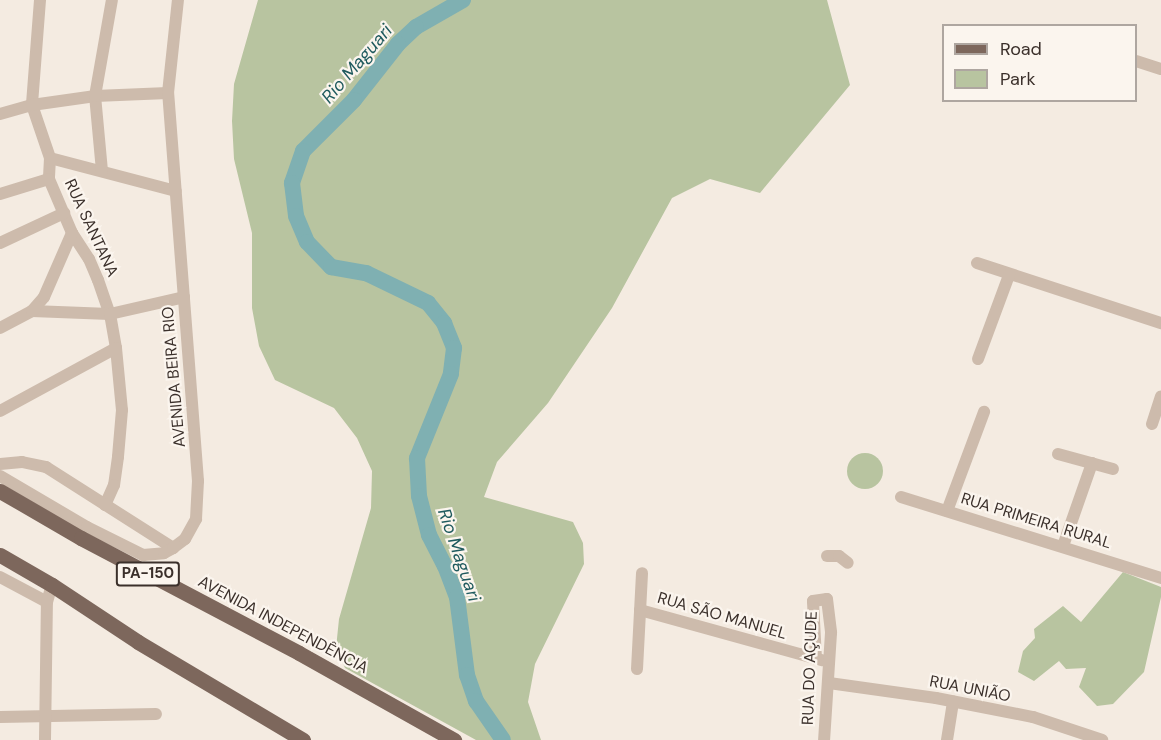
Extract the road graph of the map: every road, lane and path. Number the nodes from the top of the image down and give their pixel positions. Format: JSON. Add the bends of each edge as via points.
{"nodes":[{"id":1,"x":40,"y":0,"type":"edge"},
{"id":2,"x":112,"y":0,"type":"edge"},
{"id":3,"x":178,"y":0,"type":"edge"},
{"id":4,"x":1137,"y":62,"type":"edge"},
{"id":5,"x":1161,"y":69,"type":"edge"},
{"id":6,"x":168,"y":93,"type":"junction"},
{"id":7,"x":94,"y":96,"type":"junction"},
{"id":8,"x":32,"y":105,"type":"junction"},
{"id":9,"x":0,"y":114,"type":"edge"},
{"id":10,"x":50,"y":158,"type":"junction"},
{"id":11,"x":102,"y":171,"type":"junction"},
{"id":12,"x":49,"y":179,"type":"junction"},
{"id":13,"x":176,"y":191,"type":"junction"},
{"id":14,"x":0,"y":194,"type":"edge"},
{"id":15,"x":64,"y":213,"type":"junction"},
{"id":16,"x":72,"y":233,"type":"junction"},
{"id":17,"x":0,"y":243,"type":"edge"},
{"id":18,"x":977,"y":263,"type":"dead end"},
{"id":19,"x":1008,"y":271,"type":"junction"},
{"id":20,"x":184,"y":297,"type":"junction"},
{"id":21,"x":32,"y":311,"type":"junction"},
{"id":22,"x":110,"y":314,"type":"junction"},
{"id":23,"x":1161,"y":323,"type":"edge"},
{"id":24,"x":0,"y":328,"type":"edge"},
{"id":25,"x":116,"y":348,"type":"junction"},
{"id":26,"x":978,"y":359,"type":"dead end"},
{"id":27,"x":1161,"y":396,"type":"edge"},
{"id":28,"x":0,"y":411,"type":"edge"},
{"id":29,"x":984,"y":412,"type":"dead end"},
{"id":30,"x":1152,"y":424,"type":"dead end"},
{"id":31,"x":1058,"y":454,"type":"dead end"},
{"id":32,"x":1092,"y":463,"type":"junction"},
{"id":33,"x":0,"y":464,"type":"edge"},
{"id":34,"x":1113,"y":469,"type":"dead end"},
{"id":35,"x":0,"y":476,"type":"edge"},
{"id":36,"x":0,"y":491,"type":"edge"},
{"id":37,"x":901,"y":497,"type":"dead end"},
{"id":38,"x":0,"y":498,"type":"edge"},
{"id":39,"x":105,"y":505,"type":"junction"},
{"id":40,"x":947,"y":511,"type":"junction"},
{"id":41,"x":42,"y":515,"type":"junction"},
{"id":42,"x":84,"y":532,"type":"junction"},
{"id":43,"x":1063,"y":546,"type":"junction"},
{"id":44,"x":0,"y":547,"type":"edge"},
{"id":45,"x":173,"y":548,"type":"junction"},
{"id":46,"x":0,"y":555,"type":"edge"},
{"id":47,"x":827,"y":556,"type":"dead end"},
{"id":48,"x":848,"y":562,"type":"dead end"},
{"id":49,"x":16,"y":565,"type":"junction"},
{"id":50,"x":642,"y":573,"type":"dead end"},
{"id":51,"x":1160,"y":574,"type":"edge"},
{"id":52,"x":0,"y":577,"type":"edge"},
{"id":53,"x":52,"y":585,"type":"junction"},
{"id":54,"x":47,"y":602,"type":"junction"},
{"id":55,"x":640,"y":610,"type":"junction"},
{"id":56,"x":816,"y":659,"type":"junction"},
{"id":57,"x":830,"y":662,"type":"junction"},
{"id":58,"x":637,"y":669,"type":"dead end"},
{"id":59,"x":829,"y":683,"type":"junction"},
{"id":60,"x":953,"y":701,"type":"junction"},
{"id":61,"x":156,"y":714,"type":"dead end"},
{"id":62,"x":44,"y":716,"type":"junction"},
{"id":63,"x":0,"y":717,"type":"edge"},
{"id":64,"x":45,"y":740,"type":"edge"},
{"id":65,"x":303,"y":740,"type":"edge"},
{"id":66,"x":454,"y":740,"type":"edge"},
{"id":67,"x":824,"y":740,"type":"edge"},
{"id":68,"x":947,"y":740,"type":"edge"},
{"id":69,"x":1102,"y":740,"type":"edge"}],
"edges":[{"from":1,"to":8,"type":"street","name":"RUA SANTANA"},
{"from":2,"to":7,"type":"street"},
{"from":3,"to":6,"type":"street","name":"AVENIDA BEIRA RIO"},
{"from":4,"to":5,"type":"street"},
{"from":6,"to":7,"type":"street"},
{"from":6,"to":13,"type":"street","name":"AVENIDA BEIRA RIO"},
{"from":7,"to":8,"type":"street"},
{"from":7,"to":11,"type":"street"},
{"from":8,"to":9,"type":"street"},
{"from":8,"to":10,"type":"street","name":"RUA SANTANA"},
{"from":10,"to":11,"type":"street"},
{"from":10,"to":12,"type":"street","name":"RUA SANTANA"},
{"from":11,"to":13,"type":"street"},
{"from":12,"to":14,"type":"street"},
{"from":12,"to":15,"type":"street","name":"RUA SANTANA"},
{"from":13,"to":20,"type":"street","name":"AVENIDA BEIRA RIO"},
{"from":15,"to":16,"type":"street","name":"RUA SANTANA"},
{"from":15,"to":17,"type":"street"},
{"from":16,"to":21,"type":"street","via":[[49,287]]},
{"from":16,"to":22,"type":"street","name":"RUA SANTANA","via":[[89,259]]},
{"from":18,"to":19,"type":"street"},
{"from":19,"to":23,"type":"street"},
{"from":19,"to":26,"type":"street"},
{"from":20,"to":22,"type":"street"},
{"from":20,"to":45,"type":"street","name":"AVENIDA BEIRA RIO","via":[[198,506],[193,528]]},
{"from":21,"to":22,"type":"street"},
{"from":21,"to":24,"type":"street"},
{"from":22,"to":25,"type":"street","name":"RUA SANTANA"},
{"from":25,"to":28,"type":"street"},
{"from":25,"to":39,"type":"street","name":"RUA SANTANA","via":[[122,410],[114,485]]},
{"from":27,"to":30,"type":"street"},
{"from":29,"to":40,"type":"street"},
{"from":31,"to":32,"type":"street"},
{"from":32,"to":34,"type":"street"},
{"from":32,"to":43,"type":"street"},
{"from":33,"to":39,"type":"street","via":[[22,462],[46,467]]},
{"from":35,"to":42,"type":"street"},
{"from":36,"to":41,"type":"main road","name":"AVENIDA INDEPENDÊNCIA","number":"PA-150"},
{"from":37,"to":40,"type":"street","name":"RUA PRIMEIRA RURAL"},
{"from":38,"to":41,"type":"main road","via":[[23,511]]},
{"from":39,"to":45,"type":"street"},
{"from":40,"to":43,"type":"street","name":"RUA PRIMEIRA RURAL"},
{"from":41,"to":42,"type":"main road","name":"AVENIDA INDEPENDÊNCIA","number":"PA-150"},
{"from":42,"to":45,"type":"street","via":[[143,555]]},
{"from":42,"to":66,"type":"main road","name":"AVENIDA INDEPENDÊNCIA","number":"PA-150"},
{"from":43,"to":51,"type":"street","name":"RUA PRIMEIRA RURAL"},
{"from":44,"to":49,"type":"main road"},
{"from":46,"to":49,"type":"main road"},
{"from":47,"to":48,"type":"street","via":[[839,556]]},
{"from":49,"to":53,"type":"main road"},
{"from":50,"to":55,"type":"street"},
{"from":52,"to":54,"type":"street"},
{"from":53,"to":54,"type":"street"},
{"from":53,"to":65,"type":"main road","via":[[138,642]]},
{"from":54,"to":62,"type":"street"},
{"from":55,"to":56,"type":"street","name":"RUA SÃO MANUEL"},
{"from":55,"to":58,"type":"street"},
{"from":56,"to":57,"type":"street","name":"RUA SÃO MANUEL"},
{"from":56,"to":57,"type":"street","name":"RUA DO AÇUDE","via":[[813,601],[827,598]]},
{"from":57,"to":59,"type":"street","name":"RUA DO AÇUDE"},
{"from":59,"to":60,"type":"street","name":"RUA UNIÃO"},
{"from":59,"to":67,"type":"street","name":"RUA DO AÇUDE"},
{"from":60,"to":68,"type":"street"},
{"from":60,"to":69,"type":"street","name":"RUA UNIÃO","via":[[1033,717]]},
{"from":61,"to":62,"type":"street"},
{"from":62,"to":63,"type":"street"},
{"from":62,"to":64,"type":"street"}]}
